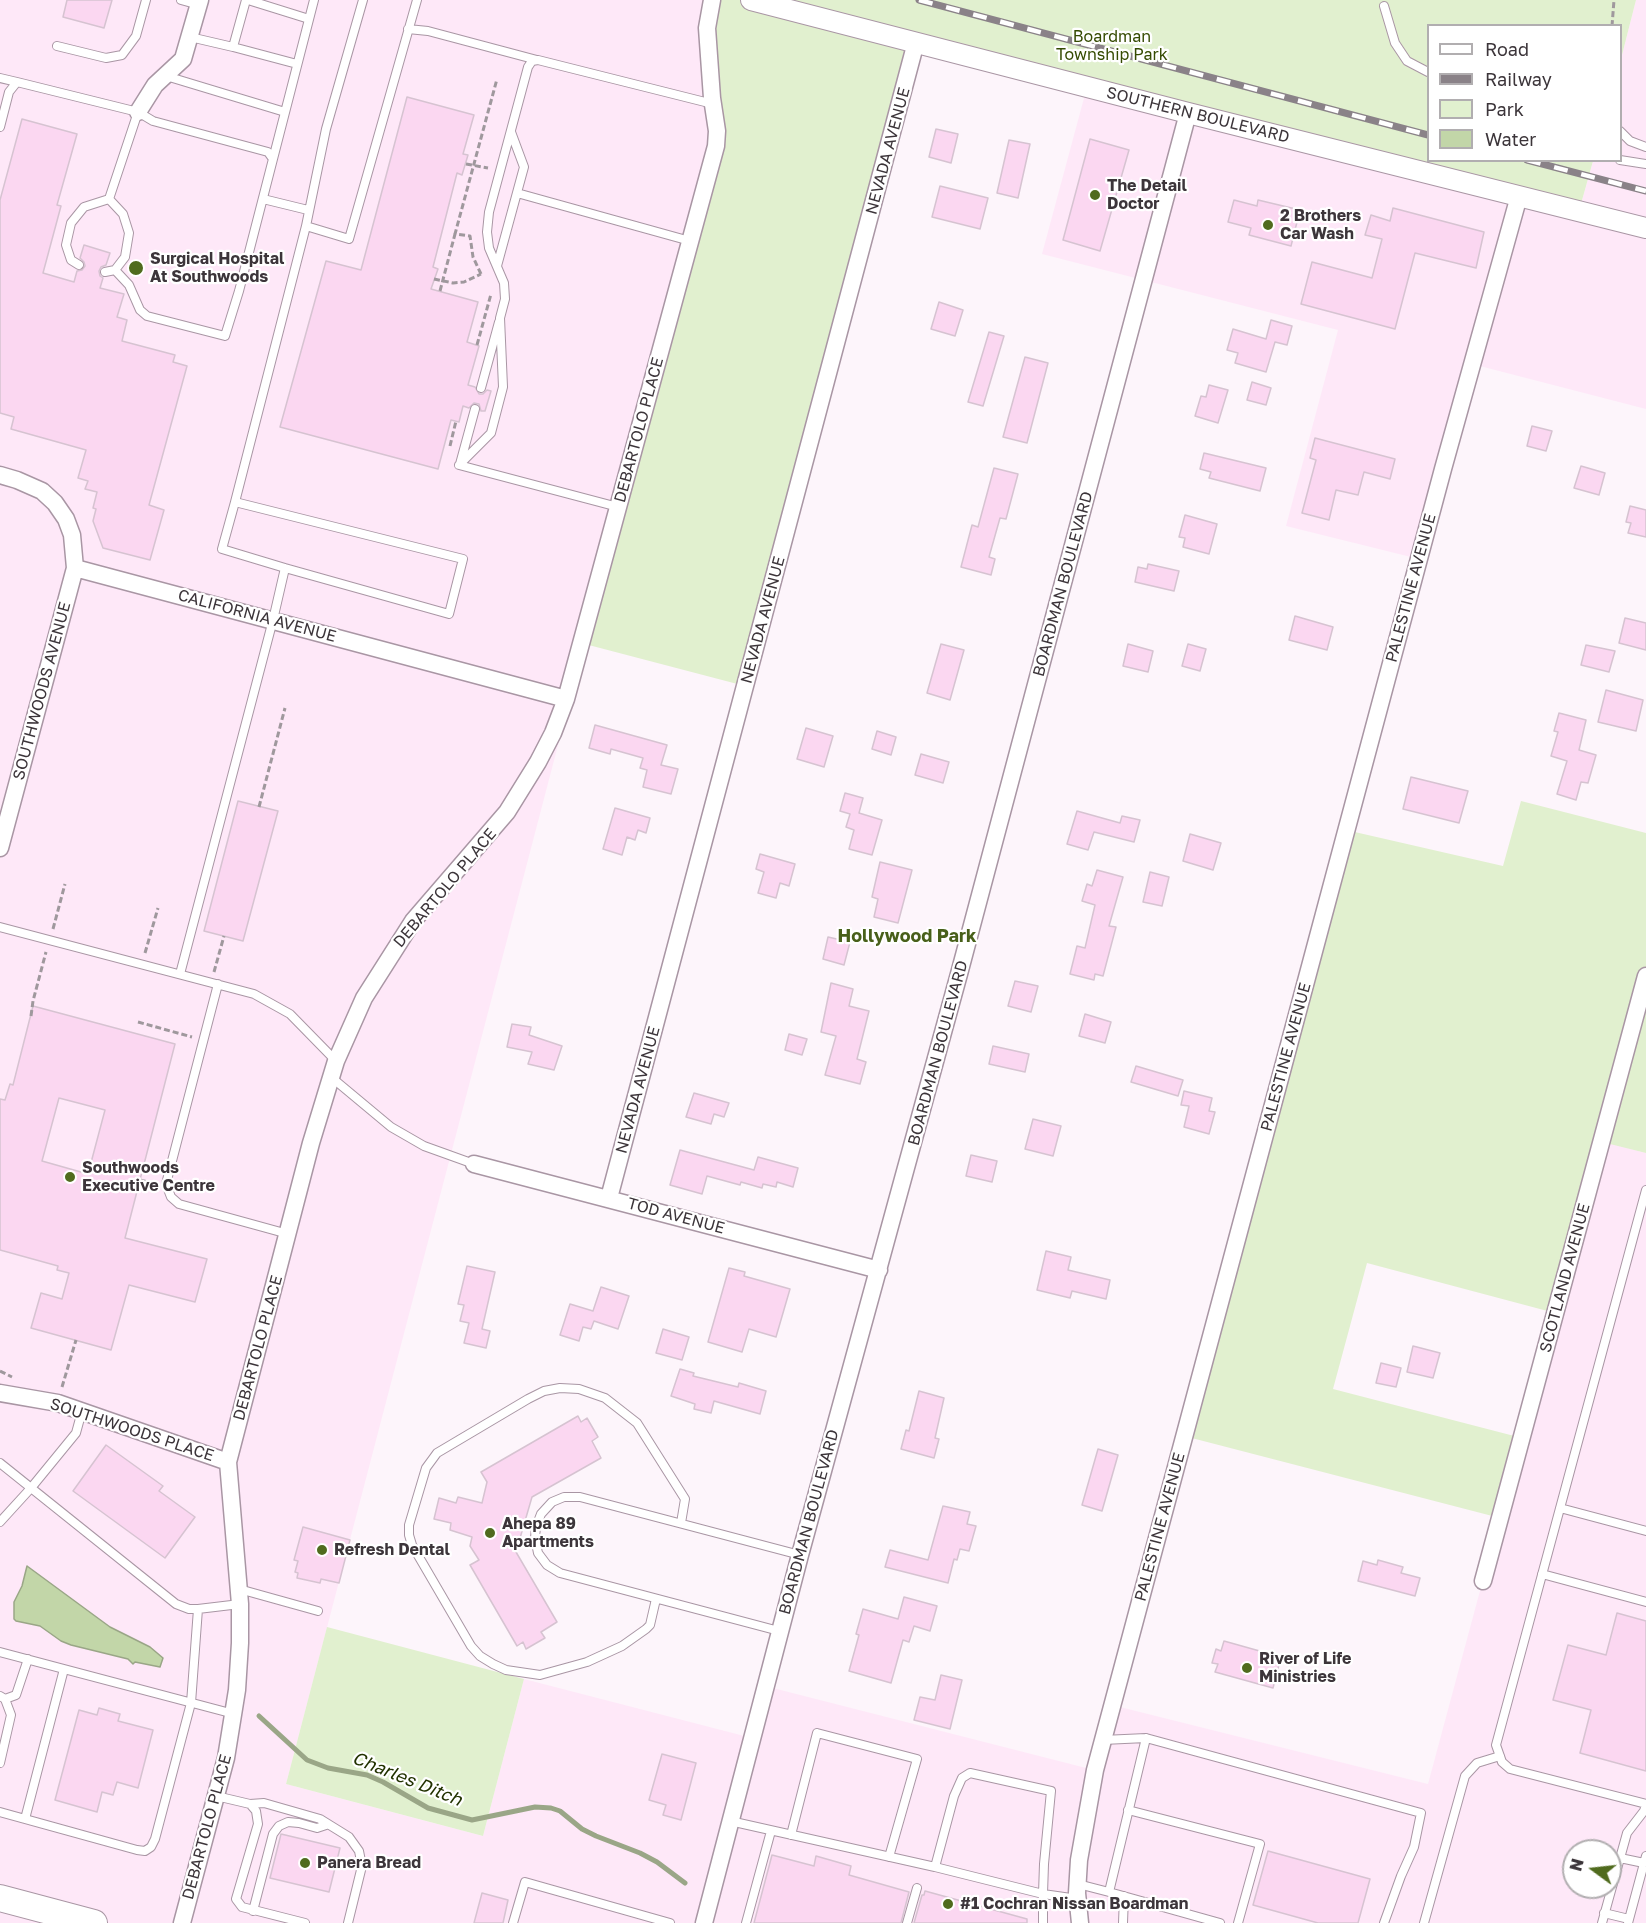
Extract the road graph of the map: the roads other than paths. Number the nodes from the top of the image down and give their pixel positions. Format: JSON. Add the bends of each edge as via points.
{"nodes":[{"id":1,"x":146,"y":0,"type":"edge"},
{"id":2,"x":181,"y":0,"type":"edge"},
{"id":3,"x":247,"y":0,"type":"edge"},
{"id":4,"x":314,"y":0,"type":"edge"},
{"id":5,"x":363,"y":0,"type":"edge"},
{"id":6,"x":417,"y":0,"type":"edge"},
{"id":7,"x":712,"y":0,"type":"edge"},
{"id":8,"x":751,"y":0,"type":"edge"},
{"id":9,"x":200,"y":2,"type":"edge"},
{"id":10,"x":1384,"y":6,"type":"dead end"},
{"id":11,"x":309,"y":18,"type":"junction"},
{"id":12,"x":408,"y":29,"type":"junction"},
{"id":13,"x":189,"y":37,"type":"junction"},
{"id":14,"x":916,"y":42,"type":"junction"},
{"id":15,"x":57,"y":46,"type":"dead end"},
{"id":16,"x":233,"y":47,"type":"junction"},
{"id":17,"x":538,"y":60,"type":"junction"},
{"id":18,"x":297,"y":64,"type":"junction"},
{"id":19,"x":1427,"y":72,"type":"edge"},
{"id":20,"x":166,"y":76,"type":"junction"},
{"id":21,"x":0,"y":78,"type":"edge"},
{"id":22,"x":17,"y":82,"type":"junction"},
{"id":23,"x":713,"y":104,"type":"junction"},
{"id":24,"x":138,"y":112,"type":"junction"},
{"id":25,"x":285,"y":112,"type":"junction"},
{"id":26,"x":1188,"y":113,"type":"junction"},
{"id":27,"x":0,"y":127,"type":"edge"},
{"id":28,"x":511,"y":131,"type":"junction"},
{"id":29,"x":1622,"y":133,"type":"edge"},
{"id":30,"x":1646,"y":147,"type":"edge"},
{"id":31,"x":273,"y":159,"type":"junction"},
{"id":32,"x":1622,"y":160,"type":"edge"},
{"id":33,"x":1646,"y":164,"type":"edge"},
{"id":34,"x":517,"y":193,"type":"junction"},
{"id":35,"x":1519,"y":196,"type":"junction"},
{"id":36,"x":109,"y":199,"type":"junction"},
{"id":37,"x":263,"y":199,"type":"junction"},
{"id":38,"x":308,"y":210,"type":"junction"},
{"id":39,"x":306,"y":226,"type":"junction"},
{"id":40,"x":1646,"y":228,"type":"edge"},
{"id":41,"x":690,"y":241,"type":"junction"},
{"id":42,"x":79,"y":265,"type":"dead end"},
{"id":43,"x":497,"y":266,"type":"junction"},
{"id":44,"x":115,"y":270,"type":"junction"},
{"id":45,"x":105,"y":272,"type":"dead end"},
{"id":46,"x":500,"y":318,"type":"junction"},
{"id":47,"x":481,"y":388,"type":"dead end"},
{"id":48,"x":475,"y":409,"type":"dead end"},
{"id":49,"x":459,"y":465,"type":"junction"},
{"id":50,"x":0,"y":476,"type":"edge"},
{"id":51,"x":235,"y":502,"type":"junction"},
{"id":52,"x":618,"y":507,"type":"junction"},
{"id":53,"x":75,"y":568,"type":"junction"},
{"id":54,"x":285,"y":568,"type":"junction"},
{"id":55,"x":273,"y":620,"type":"junction"},
{"id":56,"x":566,"y":699,"type":"junction"},
{"id":57,"x":0,"y":848,"type":"edge"},
{"id":58,"x":0,"y":927,"type":"edge"},
{"id":59,"x":180,"y":974,"type":"junction"},
{"id":60,"x":1646,"y":976,"type":"edge"},
{"id":61,"x":218,"y":984,"type":"junction"},
{"id":62,"x":334,"y":1069,"type":"junction"},
{"id":63,"x":474,"y":1164,"type":"joint"},
{"id":64,"x":1646,"y":1190,"type":"edge"},
{"id":65,"x":609,"y":1198,"type":"junction"},
{"id":66,"x":288,"y":1234,"type":"junction"},
{"id":67,"x":879,"y":1270,"type":"junction"},
{"id":68,"x":0,"y":1393,"type":"edge"},
{"id":69,"x":82,"y":1411,"type":"junction"},
{"id":70,"x":0,"y":1462,"type":"edge"},
{"id":71,"x":228,"y":1462,"type":"junction"},
{"id":72,"x":31,"y":1488,"type":"junction"},
{"id":73,"x":1560,"y":1508,"type":"junction"},
{"id":74,"x":0,"y":1522,"type":"edge"},
{"id":75,"x":681,"y":1524,"type":"junction"},
{"id":76,"x":1646,"y":1531,"type":"edge"},
{"id":77,"x":800,"y":1555,"type":"junction"},
{"id":78,"x":1542,"y":1574,"type":"junction"},
{"id":79,"x":1483,"y":1581,"type":"dead end"},
{"id":80,"x":239,"y":1597,"type":"junction"},
{"id":81,"x":656,"y":1599,"type":"junction"},
{"id":82,"x":1646,"y":1602,"type":"edge"},
{"id":83,"x":198,"y":1609,"type":"junction"},
{"id":84,"x":318,"y":1611,"type":"dead end"},
{"id":85,"x":780,"y":1631,"type":"junction"},
{"id":86,"x":0,"y":1652,"type":"edge"},
{"id":87,"x":28,"y":1659,"type":"junction"},
{"id":88,"x":64,"y":1669,"type":"junction"},
{"id":89,"x":3,"y":1697,"type":"edge"},
{"id":90,"x":191,"y":1703,"type":"junction"},
{"id":91,"x":234,"y":1713,"type":"junction"},
{"id":92,"x":1146,"y":1738,"type":"junction"},
{"id":93,"x":1103,"y":1740,"type":"junction"},
{"id":94,"x":1500,"y":1756,"type":"junction"},
{"id":95,"x":0,"y":1763,"type":"edge"},
{"id":96,"x":216,"y":1796,"type":"junction"},
{"id":97,"x":250,"y":1804,"type":"junction"},
{"id":98,"x":1128,"y":1810,"type":"junction"},
{"id":99,"x":1646,"y":1810,"type":"edge"},
{"id":100,"x":0,"y":1812,"type":"edge"},
{"id":101,"x":25,"y":1819,"type":"junction"},
{"id":102,"x":730,"y":1821,"type":"junction"},
{"id":103,"x":326,"y":1825,"type":"junction"},
{"id":104,"x":771,"y":1831,"type":"junction"},
{"id":105,"x":791,"y":1835,"type":"junction"},
{"id":106,"x":1622,"y":1851,"type":"edge"},
{"id":107,"x":889,"y":1857,"type":"junction"},
{"id":108,"x":1622,"y":1858,"type":"edge"},
{"id":109,"x":1645,"y":1860,"type":"edge"},
{"id":110,"x":935,"y":1866,"type":"junction"},
{"id":111,"x":917,"y":1888,"type":"dead end"},
{"id":112,"x":1078,"y":1892,"type":"junction"},
{"id":113,"x":1109,"y":1893,"type":"junction"},
{"id":114,"x":1043,"y":1894,"type":"junction"},
{"id":115,"x":1124,"y":1896,"type":"junction"},
{"id":116,"x":0,"y":1898,"type":"edge"},
{"id":117,"x":1608,"y":1899,"type":"edge"},
{"id":118,"x":253,"y":1911,"type":"junction"},
{"id":119,"x":1604,"y":1913,"type":"junction"},
{"id":120,"x":1628,"y":1921,"type":"edge"},
{"id":121,"x":94,"y":1923,"type":"edge"},
{"id":122,"x":182,"y":1923,"type":"edge"},
{"id":123,"x":305,"y":1923,"type":"edge"},
{"id":124,"x":348,"y":1923,"type":"edge"},
{"id":125,"x":513,"y":1923,"type":"edge"},
{"id":126,"x":670,"y":1923,"type":"edge"},
{"id":127,"x":704,"y":1923,"type":"edge"},
{"id":128,"x":746,"y":1923,"type":"edge"},
{"id":129,"x":907,"y":1923,"type":"edge"},
{"id":130,"x":1043,"y":1923,"type":"edge"},
{"id":131,"x":1080,"y":1923,"type":"edge"},
{"id":132,"x":1123,"y":1923,"type":"edge"},
{"id":133,"x":1220,"y":1923,"type":"edge"},
{"id":134,"x":1238,"y":1923,"type":"edge"},
{"id":135,"x":1384,"y":1923,"type":"edge"},
{"id":136,"x":1424,"y":1923,"type":"edge"},
{"id":137,"x":1602,"y":1923,"type":"edge"}],
"edges":[{"from":1,"to":15,"type":"lane","via":[[136,36],[122,54],[106,58]]},
{"from":2,"to":9,"type":"lane"},
{"from":3,"to":11,"type":"lane"},
{"from":3,"to":16,"type":"lane"},
{"from":4,"to":11,"type":"lane"},
{"from":5,"to":38,"type":"lane","via":[[326,129]]},
{"from":6,"to":12,"type":"lane"},
{"from":7,"to":23,"type":"street","name":"DEBARTOLO PLACE","via":[[707,28]]},
{"from":8,"to":14,"type":"street","name":"SOUTHERN BOULEVARD"},
{"from":9,"to":13,"type":"street"},
{"from":10,"to":19,"type":"lane","via":[[1395,43],[1407,62]]},
{"from":11,"to":18,"type":"lane"},
{"from":12,"to":17,"type":"lane"},
{"from":12,"to":39,"type":"lane","via":[[349,239]]},
{"from":13,"to":16,"type":"lane"},
{"from":13,"to":20,"type":"street","via":[[183,59]]},
{"from":14,"to":26,"type":"street","name":"SOUTHERN BOULEVARD"},
{"from":14,"to":65,"type":"street","name":"NEVADA AVENUE"},
{"from":16,"to":18,"type":"lane"},
{"from":17,"to":23,"type":"lane"},
{"from":17,"to":28,"type":"lane","via":[[528,67]]},
{"from":18,"to":25,"type":"lane"},
{"from":20,"to":24,"type":"street","via":[[155,85]]},
{"from":20,"to":25,"type":"lane"},
{"from":21,"to":22,"type":"lane"},
{"from":22,"to":24,"type":"lane"},
{"from":22,"to":27,"type":"lane","via":[[9,92]]},
{"from":23,"to":41,"type":"street","name":"DEBARTOLO PLACE","via":[[716,146]]},
{"from":24,"to":31,"type":"lane","via":[[153,121],[268,153]]},
{"from":24,"to":36,"type":"lane"},
{"from":25,"to":31,"type":"lane"},
{"from":26,"to":35,"type":"street","name":"SOUTHERN BOULEVARD"},
{"from":26,"to":67,"type":"street","name":"BOARDMAN BOULEVARD"},
{"from":28,"to":34,"type":"lane","via":[[524,167]]},
{"from":28,"to":43,"type":"lane","via":[[489,212],[489,248]]},
{"from":29,"to":30,"type":"lane"},
{"from":31,"to":37,"type":"lane"},
{"from":32,"to":33,"type":"lane"},
{"from":34,"to":41,"type":"lane"},
{"from":34,"to":43,"type":"lane"},
{"from":35,"to":40,"type":"street","name":"SOUTHERN BOULEVARD"},
{"from":35,"to":93,"type":"street","name":"PALESTINE AVENUE"},
{"from":36,"to":42,"type":"lane","via":[[84,207],[71,223],[66,244],[70,260]]},
{"from":36,"to":44,"type":"lane","via":[[123,214],[129,233],[125,257]]},
{"from":37,"to":38,"type":"lane"},
{"from":37,"to":44,"type":"lane","via":[[225,336],[147,316]]},
{"from":38,"to":39,"type":"lane"},
{"from":39,"to":51,"type":"lane"},
{"from":41,"to":52,"type":"street","name":"DEBARTOLO PLACE"},
{"from":43,"to":46,"type":"lane","via":[[505,298]]},
{"from":44,"to":45,"type":"lane"},
{"from":46,"to":47,"type":"lane"},
{"from":46,"to":49,"type":"lane","via":[[503,387],[491,433]]},
{"from":48,"to":49,"type":"lane"},
{"from":49,"to":52,"type":"lane"},
{"from":50,"to":53,"type":"street","via":[[42,491],[55,503],[72,535]]},
{"from":51,"to":54,"type":"lane","via":[[222,549]]},
{"from":51,"to":54,"type":"lane","via":[[463,559],[449,614]]},
{"from":52,"to":56,"type":"street","name":"DEBARTOLO PLACE"},
{"from":53,"to":55,"type":"street","name":"CALIFORNIA AVENUE"},
{"from":53,"to":57,"type":"street","name":"SOUTHWOODS AVENUE"},
{"from":54,"to":55,"type":"lane"},
{"from":55,"to":56,"type":"street","name":"CALIFORNIA AVENUE"},
{"from":55,"to":59,"type":"lane"},
{"from":56,"to":62,"type":"street","name":"DEBARTOLO PLACE","via":[[538,762],[507,812],[394,949],[364,998]]},
{"from":58,"to":59,"type":"lane"},
{"from":59,"to":61,"type":"lane"},
{"from":60,"to":79,"type":"street","name":"SCOTLAND AVENUE"},
{"from":61,"to":62,"type":"lane","via":[[254,994],[290,1014]]},
{"from":61,"to":66,"type":"lane","via":[[166,1184],[179,1204]]},
{"from":62,"to":63,"type":"lane","via":[[392,1128],[424,1146]]},
{"from":62,"to":66,"type":"street","name":"DEBARTOLO PLACE"},
{"from":63,"to":65,"type":"street","name":"TOD AVENUE"},
{"from":64,"to":73,"type":"lane"},
{"from":65,"to":67,"type":"street","name":"TOD AVENUE"},
{"from":66,"to":71,"type":"street","name":"DEBARTOLO PLACE"},
{"from":67,"to":77,"type":"street","name":"BOARDMAN BOULEVARD"},
{"from":68,"to":69,"type":"street","name":"SOUTHWOODS PLACE"},
{"from":69,"to":71,"type":"street","name":"SOUTHWOODS PLACE"},
{"from":69,"to":72,"type":"lane","via":[[76,1433]]},
{"from":70,"to":72,"type":"lane"},
{"from":71,"to":80,"type":"street","name":"DEBARTOLO PLACE"},
{"from":72,"to":74,"type":"lane"},
{"from":72,"to":83,"type":"lane","via":[[176,1604]]},
{"from":73,"to":76,"type":"lane"},
{"from":73,"to":78,"type":"lane"},
{"from":75,"to":77,"type":"lane"},
{"from":75,"to":81,"type":"lane","via":[[580,1497],[564,1497],[552,1502],[536,1527],[538,1553],[560,1573]]},
{"from":75,"to":81,"type":"lane","via":[[685,1498],[637,1423],[605,1398],[579,1389],[544,1391],[528,1399],[437,1453],[426,1468],[409,1525],[412,1545],[471,1646],[493,1664],[540,1675],[587,1662],[646,1629]]},
{"from":77,"to":85,"type":"street","name":"BOARDMAN BOULEVARD"},
{"from":78,"to":82,"type":"lane"},
{"from":78,"to":94,"type":"lane","via":[[1496,1745]]},
{"from":80,"to":83,"type":"lane"},
{"from":80,"to":84,"type":"lane"},
{"from":80,"to":91,"type":"street","name":"DEBARTOLO PLACE"},
{"from":81,"to":85,"type":"lane"},
{"from":83,"to":90,"type":"lane"},
{"from":85,"to":102,"type":"street","name":"BOARDMAN BOULEVARD"},
{"from":86,"to":87,"type":"lane"},
{"from":87,"to":88,"type":"lane"},
{"from":87,"to":89,"type":"lane","via":[[16,1695]]},
{"from":88,"to":90,"type":"lane"},
{"from":88,"to":101,"type":"lane"},
{"from":89,"to":95,"type":"lane","via":[[11,1715]]},
{"from":90,"to":91,"type":"lane"},
{"from":90,"to":101,"type":"lane","via":[[151,1847],[137,1850]]},
{"from":91,"to":96,"type":"street","name":"DEBARTOLO PLACE"},
{"from":92,"to":93,"type":"lane"},
{"from":92,"to":98,"type":"lane"},
{"from":92,"to":135,"type":"lane","via":[[1421,1812],[1414,1847]]},
{"from":93,"to":112,"type":"street","name":"PALESTINE AVENUE","via":[[1086,1812]]},
{"from":94,"to":99,"type":"lane","via":[[1510,1769]]},
{"from":94,"to":136,"type":"lane","via":[[1476,1763],[1465,1776]]},
{"from":96,"to":97,"type":"lane"},
{"from":96,"to":122,"type":"street","name":"DEBARTOLO PLACE"},
{"from":97,"to":103,"type":"lane","via":[[264,1803],[320,1819]]},
{"from":97,"to":118,"type":"lane","via":[[258,1824],[236,1899],[242,1907]]},
{"from":98,"to":113,"type":"lane"},
{"from":98,"to":134,"type":"lane","via":[[1260,1844]]},
{"from":99,"to":106,"type":"lane","via":[[1627,1833]]},
{"from":100,"to":101,"type":"lane"},
{"from":102,"to":104,"type":"lane"},
{"from":102,"to":127,"type":"street","name":"BOARDMAN BOULEVARD"},
{"from":103,"to":118,"type":"lane","via":[[318,1828],[288,1822],[279,1826],[273,1834]]},
{"from":103,"to":124,"type":"lane","via":[[349,1837],[359,1851],[362,1866]]},
{"from":104,"to":105,"type":"lane"},
{"from":104,"to":128,"type":"lane"},
{"from":105,"to":107,"type":"lane"},
{"from":105,"to":107,"type":"lane","via":[[817,1733],[917,1759]]},
{"from":107,"to":110,"type":"lane"},
{"from":108,"to":109,"type":"lane"},
{"from":109,"to":120,"type":"lane"},
{"from":110,"to":114,"type":"lane"},
{"from":110,"to":114,"type":"lane","via":[[962,1778],[970,1773],[1050,1791]]},
{"from":111,"to":129,"type":"lane"},
{"from":112,"to":113,"type":"lane"},
{"from":112,"to":114,"type":"lane"},
{"from":112,"to":131,"type":"street","name":"PALESTINE AVENUE"},
{"from":113,"to":115,"type":"lane"},
{"from":114,"to":130,"type":"lane"},
{"from":115,"to":132,"type":"lane"},
{"from":115,"to":133,"type":"lane"},
{"from":116,"to":121,"type":"main road"},
{"from":117,"to":119,"type":"lane"},
{"from":118,"to":123,"type":"lane"},
{"from":119,"to":120,"type":"lane"},
{"from":119,"to":137,"type":"lane"},
{"from":125,"to":126,"type":"lane","via":[[525,1882]]}]}
